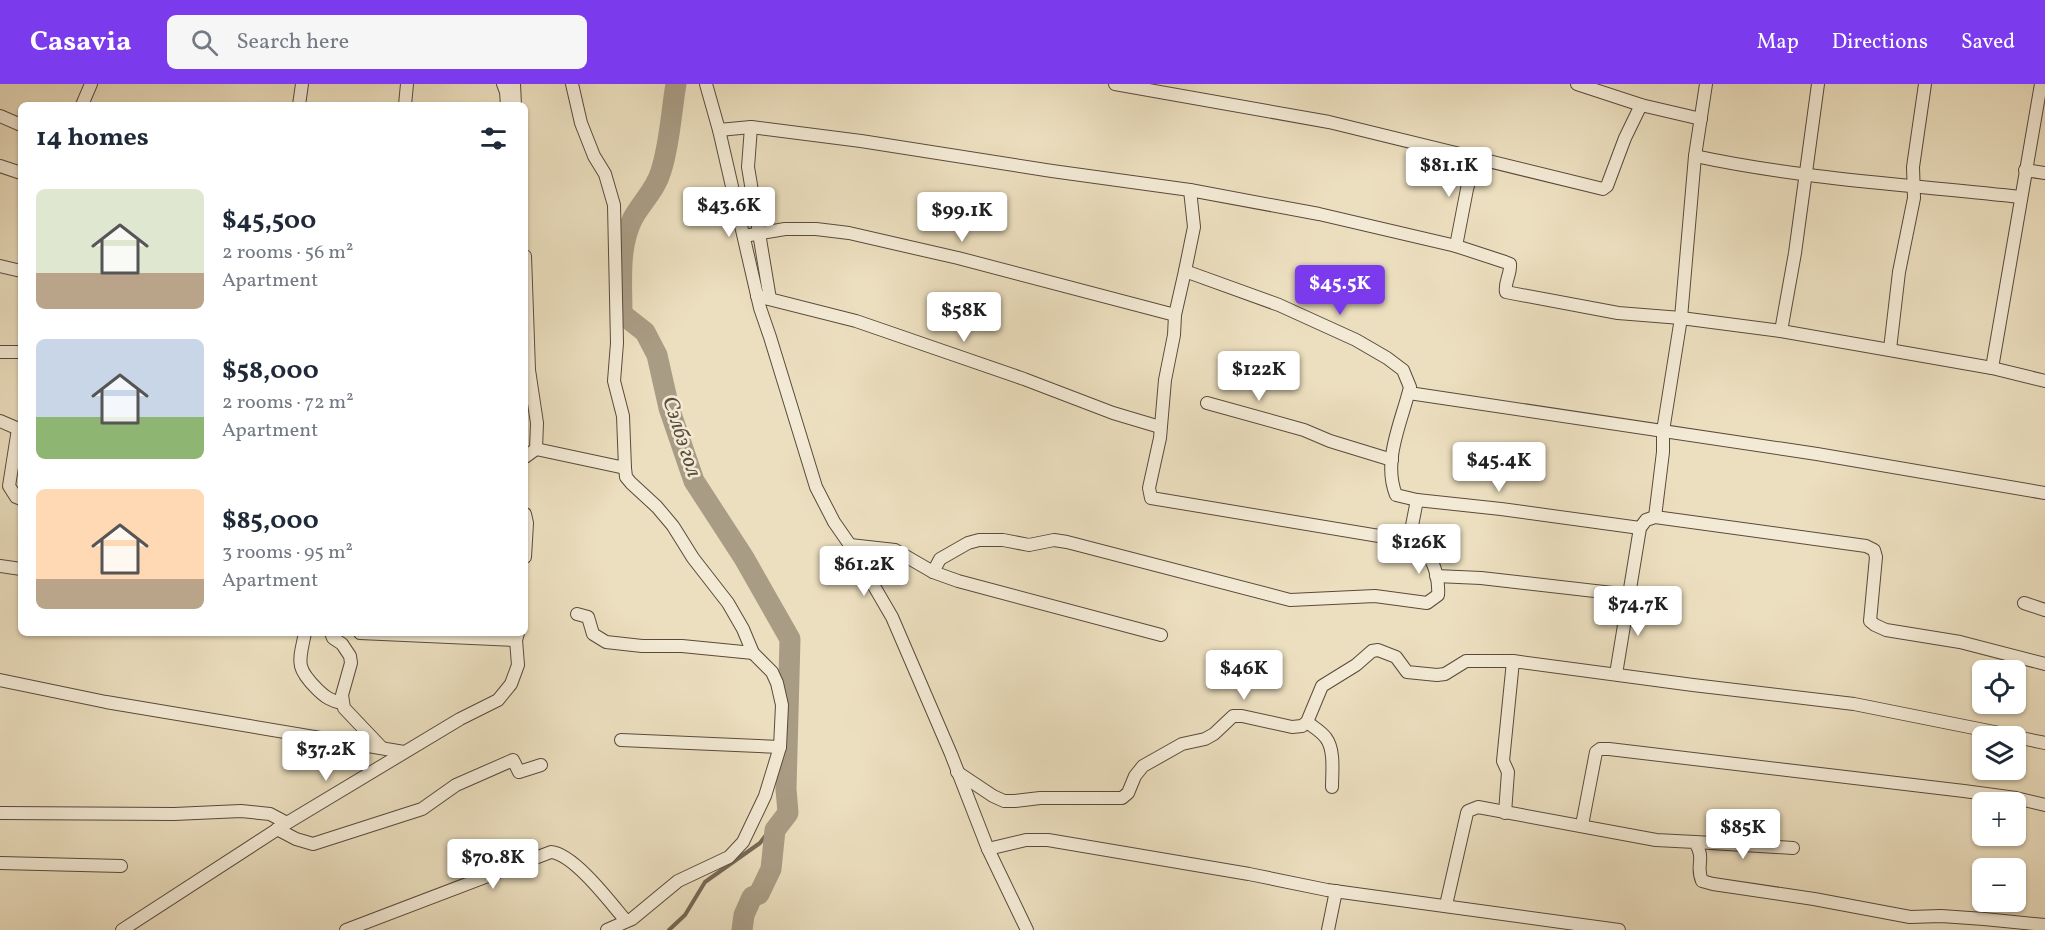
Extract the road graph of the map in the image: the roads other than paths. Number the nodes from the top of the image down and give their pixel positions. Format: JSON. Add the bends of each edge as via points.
{"nodes":[{"id":1,"x":91,"y":84,"type":"edge"},
{"id":2,"x":302,"y":84,"type":"edge"},
{"id":3,"x":407,"y":84,"type":"edge"},
{"id":4,"x":503,"y":84,"type":"edge"},
{"id":5,"x":514,"y":84,"type":"edge"},
{"id":6,"x":572,"y":84,"type":"edge"},
{"id":7,"x":706,"y":84,"type":"edge"},
{"id":8,"x":1115,"y":84,"type":"edge"},
{"id":9,"x":1577,"y":84,"type":"edge"},
{"id":10,"x":1706,"y":84,"type":"edge"},
{"id":11,"x":1818,"y":84,"type":"edge"},
{"id":12,"x":1925,"y":84,"type":"edge"},
{"id":13,"x":2041,"y":84,"type":"edge"},
{"id":14,"x":88,"y":102,"type":"edge"},
{"id":15,"x":299,"y":102,"type":"edge"},
{"id":16,"x":405,"y":102,"type":"edge"},
{"id":17,"x":506,"y":102,"type":"edge"},
{"id":18,"x":515,"y":102,"type":"edge"},
{"id":19,"x":1641,"y":105,"type":"junction"},
{"id":20,"x":0,"y":116,"type":"edge"},
{"id":21,"x":1701,"y":119,"type":"junction"},
{"id":22,"x":18,"y":124,"type":"edge"},
{"id":23,"x":752,"y":127,"type":"junction"},
{"id":24,"x":719,"y":130,"type":"junction"},
{"id":25,"x":1695,"y":156,"type":"junction"},
{"id":26,"x":1476,"y":158,"type":"junction"},
{"id":27,"x":0,"y":166,"type":"edge"},
{"id":28,"x":2025,"y":170,"type":"junction"},
{"id":29,"x":18,"y":172,"type":"edge"},
{"id":30,"x":1806,"y":173,"type":"junction"},
{"id":31,"x":2045,"y":173,"type":"edge"},
{"id":32,"x":1914,"y":185,"type":"junction"},
{"id":33,"x":1190,"y":190,"type":"junction"},
{"id":34,"x":2021,"y":197,"type":"junction"},
{"id":35,"x":760,"y":233,"type":"junction"},
{"id":36,"x":744,"y":236,"type":"junction"},
{"id":37,"x":1455,"y":246,"type":"junction"},
{"id":38,"x":0,"y":266,"type":"edge"},
{"id":39,"x":18,"y":270,"type":"edge"},
{"id":40,"x":1185,"y":271,"type":"junction"},
{"id":41,"x":757,"y":296,"type":"junction"},
{"id":42,"x":770,"y":299,"type":"junction"},
{"id":43,"x":1175,"y":315,"type":"junction"},
{"id":44,"x":1681,"y":318,"type":"junction"},
{"id":45,"x":1781,"y":331,"type":"junction"},
{"id":46,"x":1890,"y":349,"type":"junction"},
{"id":47,"x":0,"y":352,"type":"edge"},
{"id":48,"x":18,"y":352,"type":"edge"},
{"id":49,"x":528,"y":356,"type":"edge"},
{"id":50,"x":1992,"y":368,"type":"junction"},
{"id":51,"x":2045,"y":381,"type":"edge"},
{"id":52,"x":1409,"y":393,"type":"junction"},
{"id":53,"x":1207,"y":403,"type":"dead end"},
{"id":54,"x":0,"y":421,"type":"edge"},
{"id":55,"x":1160,"y":427,"type":"junction"},
{"id":56,"x":18,"y":428,"type":"edge"},
{"id":57,"x":1663,"y":431,"type":"junction"},
{"id":58,"x":18,"y":439,"type":"edge"},
{"id":59,"x":536,"y":449,"type":"junction"},
{"id":60,"x":528,"y":454,"type":"edge"},
{"id":61,"x":1392,"y":460,"type":"junction"},
{"id":62,"x":625,"y":468,"type":"junction"},
{"id":63,"x":2045,"y":493,"type":"edge"},
{"id":64,"x":18,"y":498,"type":"edge"},
{"id":65,"x":1417,"y":500,"type":"junction"},
{"id":66,"x":1655,"y":517,"type":"junction"},
{"id":67,"x":1640,"y":528,"type":"junction"},
{"id":68,"x":1409,"y":541,"type":"junction"},
{"id":69,"x":850,"y":545,"type":"junction"},
{"id":70,"x":0,"y":566,"type":"edge"},
{"id":71,"x":18,"y":569,"type":"edge"},
{"id":72,"x":933,"y":572,"type":"junction"},
{"id":73,"x":1436,"y":576,"type":"junction"},
{"id":74,"x":1630,"y":595,"type":"junction"},
{"id":75,"x":2024,"y":603,"type":"dead end"},
{"id":76,"x":2045,"y":610,"type":"edge"},
{"id":77,"x":577,"y":614,"type":"dead end"},
{"id":78,"x":1161,"y":635,"type":"dead end"},
{"id":79,"x":305,"y":636,"type":"edge"},
{"id":80,"x":332,"y":636,"type":"edge"},
{"id":81,"x":478,"y":636,"type":"edge"},
{"id":82,"x":517,"y":637,"type":"edge"},
{"id":83,"x":753,"y":653,"type":"junction"},
{"id":84,"x":1513,"y":661,"type":"junction"},
{"id":85,"x":2045,"y":664,"type":"edge"},
{"id":86,"x":1616,"y":674,"type":"junction"},
{"id":87,"x":0,"y":680,"type":"edge"},
{"id":88,"x":342,"y":703,"type":"junction"},
{"id":89,"x":1307,"y":722,"type":"junction"},
{"id":90,"x":1972,"y":728,"type":"edge"},
{"id":91,"x":2026,"y":739,"type":"edge"},
{"id":92,"x":621,"y":740,"type":"dead end"},
{"id":93,"x":2045,"y":743,"type":"edge"},
{"id":94,"x":780,"y":747,"type":"junction"},
{"id":95,"x":382,"y":748,"type":"junction"},
{"id":96,"x":404,"y":752,"type":"junction"},
{"id":97,"x":541,"y":765,"type":"dead end"},
{"id":98,"x":957,"y":772,"type":"junction"},
{"id":99,"x":1332,"y":787,"type":"dead end"},
{"id":100,"x":2045,"y":805,"type":"edge"},
{"id":101,"x":0,"y":813,"type":"edge"},
{"id":102,"x":1505,"y":813,"type":"junction"},
{"id":103,"x":1582,"y":825,"type":"junction"},
{"id":104,"x":282,"y":826,"type":"junction"},
{"id":105,"x":1695,"y":842,"type":"junction"},
{"id":106,"x":1793,"y":848,"type":"dead end"},
{"id":107,"x":988,"y":849,"type":"junction"},
{"id":108,"x":0,"y":863,"type":"edge"},
{"id":109,"x":121,"y":866,"type":"dead end"},
{"id":110,"x":1336,"y":891,"type":"junction"},
{"id":111,"x":1446,"y":905,"type":"junction"},
{"id":112,"x":626,"y":921,"type":"junction"},
{"id":113,"x":1909,"y":924,"type":"edge"},
{"id":114,"x":2045,"y":925,"type":"edge"},
{"id":115,"x":122,"y":930,"type":"edge"},
{"id":116,"x":346,"y":930,"type":"edge"},
{"id":117,"x":607,"y":930,"type":"edge"},
{"id":118,"x":1027,"y":930,"type":"edge"},
{"id":119,"x":1328,"y":930,"type":"edge"},
{"id":120,"x":1619,"y":930,"type":"edge"}],
"edges":[{"from":1,"to":14,"type":"street"},
{"from":2,"to":15,"type":"street"},
{"from":3,"to":16,"type":"street"},
{"from":4,"to":17,"type":"street"},
{"from":5,"to":18,"type":"street"},
{"from":6,"to":62,"type":"street","via":[[581,123],[605,174],[614,205],[614,381],[622,416]]},
{"from":7,"to":24,"type":"street"},
{"from":8,"to":26,"type":"street","via":[[1329,122]]},
{"from":9,"to":19,"type":"street"},
{"from":10,"to":21,"type":"street"},
{"from":11,"to":30,"type":"street"},
{"from":12,"to":32,"type":"street"},
{"from":13,"to":28,"type":"street"},
{"from":19,"to":21,"type":"street"},
{"from":19,"to":26,"type":"street","via":[[1603,189]]},
{"from":20,"to":22,"type":"street"},
{"from":21,"to":25,"type":"street"},
{"from":23,"to":24,"type":"street"},
{"from":23,"to":33,"type":"street"},
{"from":23,"to":35,"type":"street","via":[[748,167]]},
{"from":24,"to":36,"type":"street"},
{"from":25,"to":30,"type":"street","via":[[1750,168]]},
{"from":25,"to":44,"type":"street"},
{"from":26,"to":37,"type":"street"},
{"from":27,"to":29,"type":"street"},
{"from":28,"to":31,"type":"street"},
{"from":28,"to":34,"type":"street"},
{"from":30,"to":32,"type":"street"},
{"from":30,"to":45,"type":"street"},
{"from":32,"to":34,"type":"street"},
{"from":32,"to":46,"type":"street"},
{"from":33,"to":37,"type":"street","via":[[1300,210]]},
{"from":33,"to":40,"type":"street","via":[[1194,227]]},
{"from":34,"to":50,"type":"street"},
{"from":35,"to":36,"type":"street"},
{"from":35,"to":42,"type":"street"},
{"from":35,"to":43,"type":"street","via":[[816,229],[849,233]]},
{"from":36,"to":41,"type":"street"},
{"from":37,"to":44,"type":"street","via":[[1510,264],[1506,292],[1618,313]]},
{"from":38,"to":39,"type":"street"},
{"from":40,"to":43,"type":"street"},
{"from":40,"to":52,"type":"street","via":[[1279,305],[1356,340],[1403,370]]},
{"from":41,"to":42,"type":"street"},
{"from":41,"to":69,"type":"street","via":[[809,468],[824,505]]},
{"from":42,"to":55,"type":"street","via":[[855,321]]},
{"from":43,"to":55,"type":"street"},
{"from":44,"to":45,"type":"street"},
{"from":44,"to":57,"type":"street"},
{"from":45,"to":46,"type":"street"},
{"from":46,"to":50,"type":"street"},
{"from":47,"to":48,"type":"street"},
{"from":49,"to":59,"type":"street","via":[[537,423]]},
{"from":50,"to":51,"type":"street"},
{"from":52,"to":57,"type":"street"},
{"from":52,"to":61,"type":"street"},
{"from":53,"to":61,"type":"street"},
{"from":54,"to":56,"type":"street"},
{"from":55,"to":68,"type":"street","via":[[1149,488],[1151,498]]},
{"from":57,"to":63,"type":"street"},
{"from":57,"to":66,"type":"street"},
{"from":58,"to":64,"type":"street","via":[[9,486]]},
{"from":59,"to":60,"type":"street"},
{"from":59,"to":62,"type":"street"},
{"from":61,"to":65,"type":"street","via":[[1396,495]]},
{"from":62,"to":83,"type":"street","via":[[626,477],[673,526],[728,603]]},
{"from":65,"to":67,"type":"street"},
{"from":65,"to":68,"type":"street"},
{"from":66,"to":67,"type":"street"},
{"from":66,"to":85,"type":"street","via":[[1866,546],[1874,550],[1876,557],[1870,621],[1875,625]]},
{"from":67,"to":74,"type":"street"},
{"from":68,"to":73,"type":"street","via":[[1430,558]]},
{"from":69,"to":72,"type":"street","via":[[895,550]]},
{"from":69,"to":98,"type":"street","via":[[892,616]]},
{"from":70,"to":71,"type":"street"},
{"from":72,"to":73,"type":"street","via":[[940,559],[968,543],[986,539],[1029,545],[1054,540],[1067,542],[1290,600],[1375,596],[1427,603],[1438,595]]},
{"from":72,"to":78,"type":"street"},
{"from":73,"to":74,"type":"street"},
{"from":74,"to":86,"type":"street"},
{"from":75,"to":76,"type":"street"},
{"from":77,"to":83,"type":"street","via":[[588,617],[592,634],[606,642]]},
{"from":79,"to":88,"type":"street","via":[[301,671],[326,697]]},
{"from":80,"to":88,"type":"street","via":[[342,644],[351,663]]},
{"from":81,"to":82,"type":"street"},
{"from":82,"to":96,"type":"street","via":[[518,666],[512,684],[498,700]]},
{"from":83,"to":94,"type":"street","via":[[777,683],[782,705]]},
{"from":84,"to":86,"type":"street"},
{"from":84,"to":89,"type":"street","via":[[1466,661],[1437,675],[1407,672],[1396,657],[1372,651],[1322,686]]},
{"from":84,"to":102,"type":"street","via":[[1503,761],[1508,772]]},
{"from":86,"to":90,"type":"street","via":[[1854,704]]},
{"from":87,"to":95,"type":"street","via":[[106,702]]},
{"from":88,"to":95,"type":"street"},
{"from":89,"to":98,"type":"street","via":[[1292,727],[1233,716],[1214,734],[1182,744],[1143,766],[1122,798],[1004,801]]},
{"from":89,"to":99,"type":"street","via":[[1328,741]]},
{"from":91,"to":93,"type":"street"},
{"from":92,"to":94,"type":"street"},
{"from":94,"to":112,"type":"street","via":[[765,796],[743,842],[729,857],[678,880]]},
{"from":95,"to":96,"type":"street"},
{"from":96,"to":104,"type":"street"},
{"from":97,"to":104,"type":"street","via":[[519,772],[513,760],[456,785],[422,809],[313,844],[296,839]]},
{"from":98,"to":107,"type":"street"},
{"from":100,"to":103,"type":"street","via":[[1964,791],[1600,749],[1596,752]]},
{"from":101,"to":104,"type":"street","via":[[241,811],[270,814]]},
{"from":102,"to":103,"type":"street"},
{"from":102,"to":111,"type":"street","via":[[1478,807],[1468,811]]},
{"from":103,"to":105,"type":"street","via":[[1656,840]]},
{"from":104,"to":115,"type":"street"},
{"from":105,"to":106,"type":"street"},
{"from":105,"to":113,"type":"street","via":[[1702,853],[1702,881],[1814,899]]},
{"from":107,"to":110,"type":"street","via":[[1026,840],[1048,840]]},
{"from":107,"to":118,"type":"street"},
{"from":108,"to":109,"type":"street"},
{"from":110,"to":111,"type":"street"},
{"from":110,"to":119,"type":"street"},
{"from":111,"to":120,"type":"street"},
{"from":112,"to":116,"type":"street","via":[[581,870],[564,856],[551,852]]},
{"from":112,"to":117,"type":"street"},
{"from":113,"to":114,"type":"street","via":[[1941,916]]}]}
